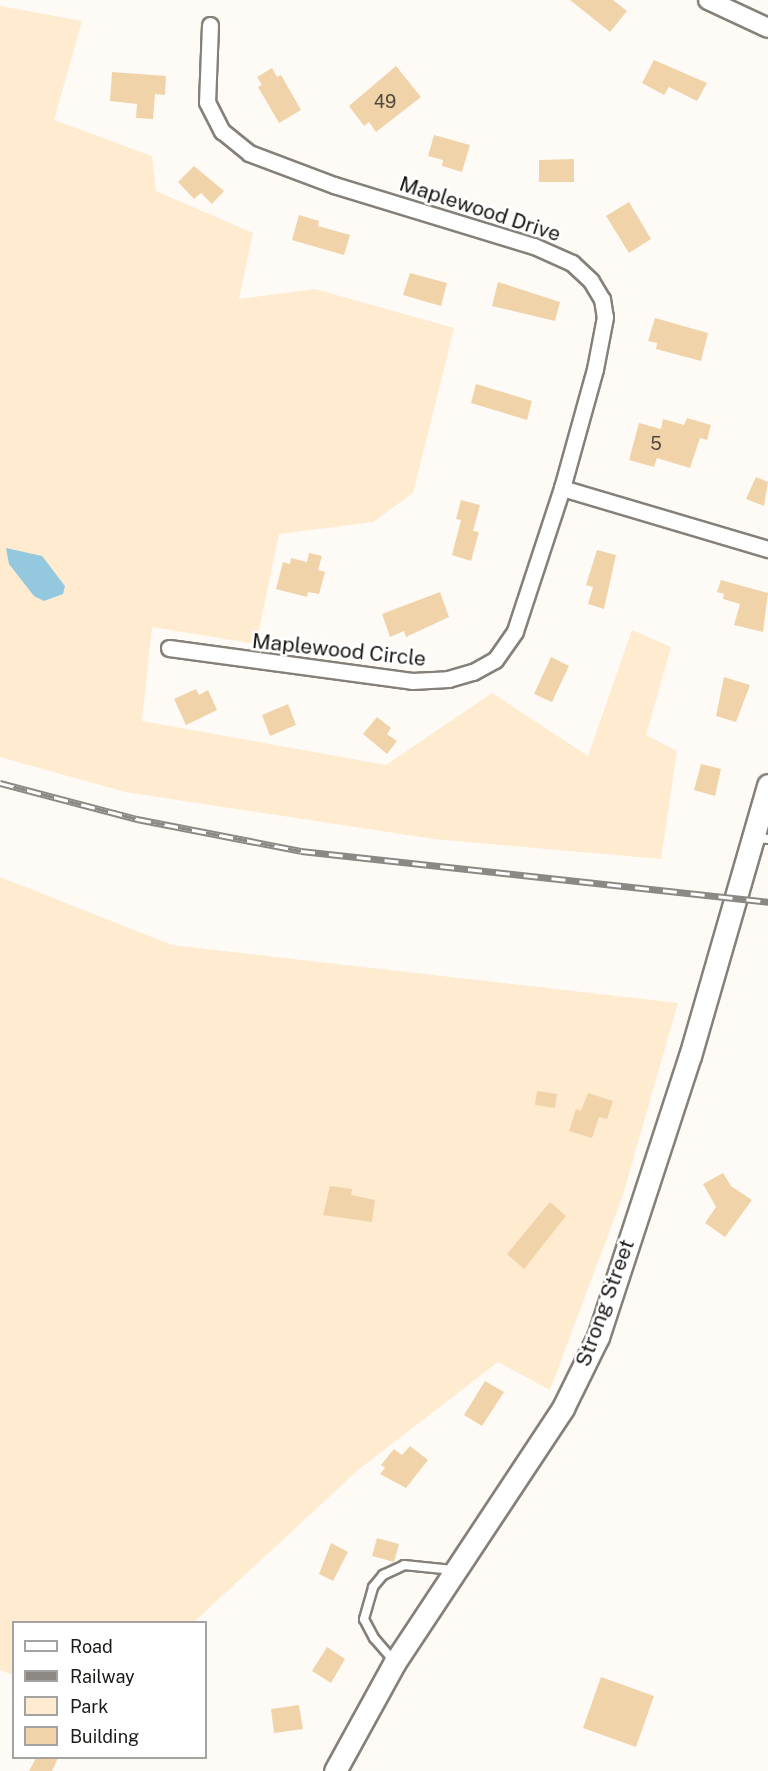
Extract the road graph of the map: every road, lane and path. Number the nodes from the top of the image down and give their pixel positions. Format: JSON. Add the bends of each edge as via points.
{"nodes":[{"id":1,"x":708,"y":0,"type":"edge"},
{"id":2,"x":210,"y":25,"type":"dead end"},
{"id":3,"x":768,"y":28,"type":"edge"},
{"id":4,"x":561,"y":488,"type":"junction"},
{"id":5,"x":768,"y":549,"type":"edge"},
{"id":6,"x":169,"y":648,"type":"dead end"},
{"id":7,"x":768,"y":786,"type":"edge"},
{"id":8,"x":762,"y":839,"type":"edge"},
{"id":9,"x":455,"y":1571,"type":"junction"},
{"id":10,"x":395,"y":1662,"type":"junction"},
{"id":11,"x":335,"y":1771,"type":"edge"}],
"edges":[{"from":1,"to":3,"type":"street"},
{"from":2,"to":4,"type":"street","name":"Maplewood Drive","via":[[207,102],[222,131],[249,153],[334,185],[546,250],[572,263],[591,281],[602,299],[605,317],[595,369]]},
{"from":4,"to":5,"type":"street"},
{"from":4,"to":6,"type":"street","name":"Maplewood Circle","via":[[518,625],[495,660],[473,672],[436,681],[412,681]]},
{"from":7,"to":8,"type":"main road","name":"Strong Street"},
{"from":8,"to":9,"type":"main road","name":"Strong Street","via":[[598,1337],[563,1408]]},
{"from":9,"to":10,"type":"main road","name":"Strong Street"},
{"from":9,"to":10,"type":"lane","via":[[404,1565],[383,1575],[373,1587],[364,1619]]},
{"from":10,"to":11,"type":"main road","name":"Strong Street"}]}
